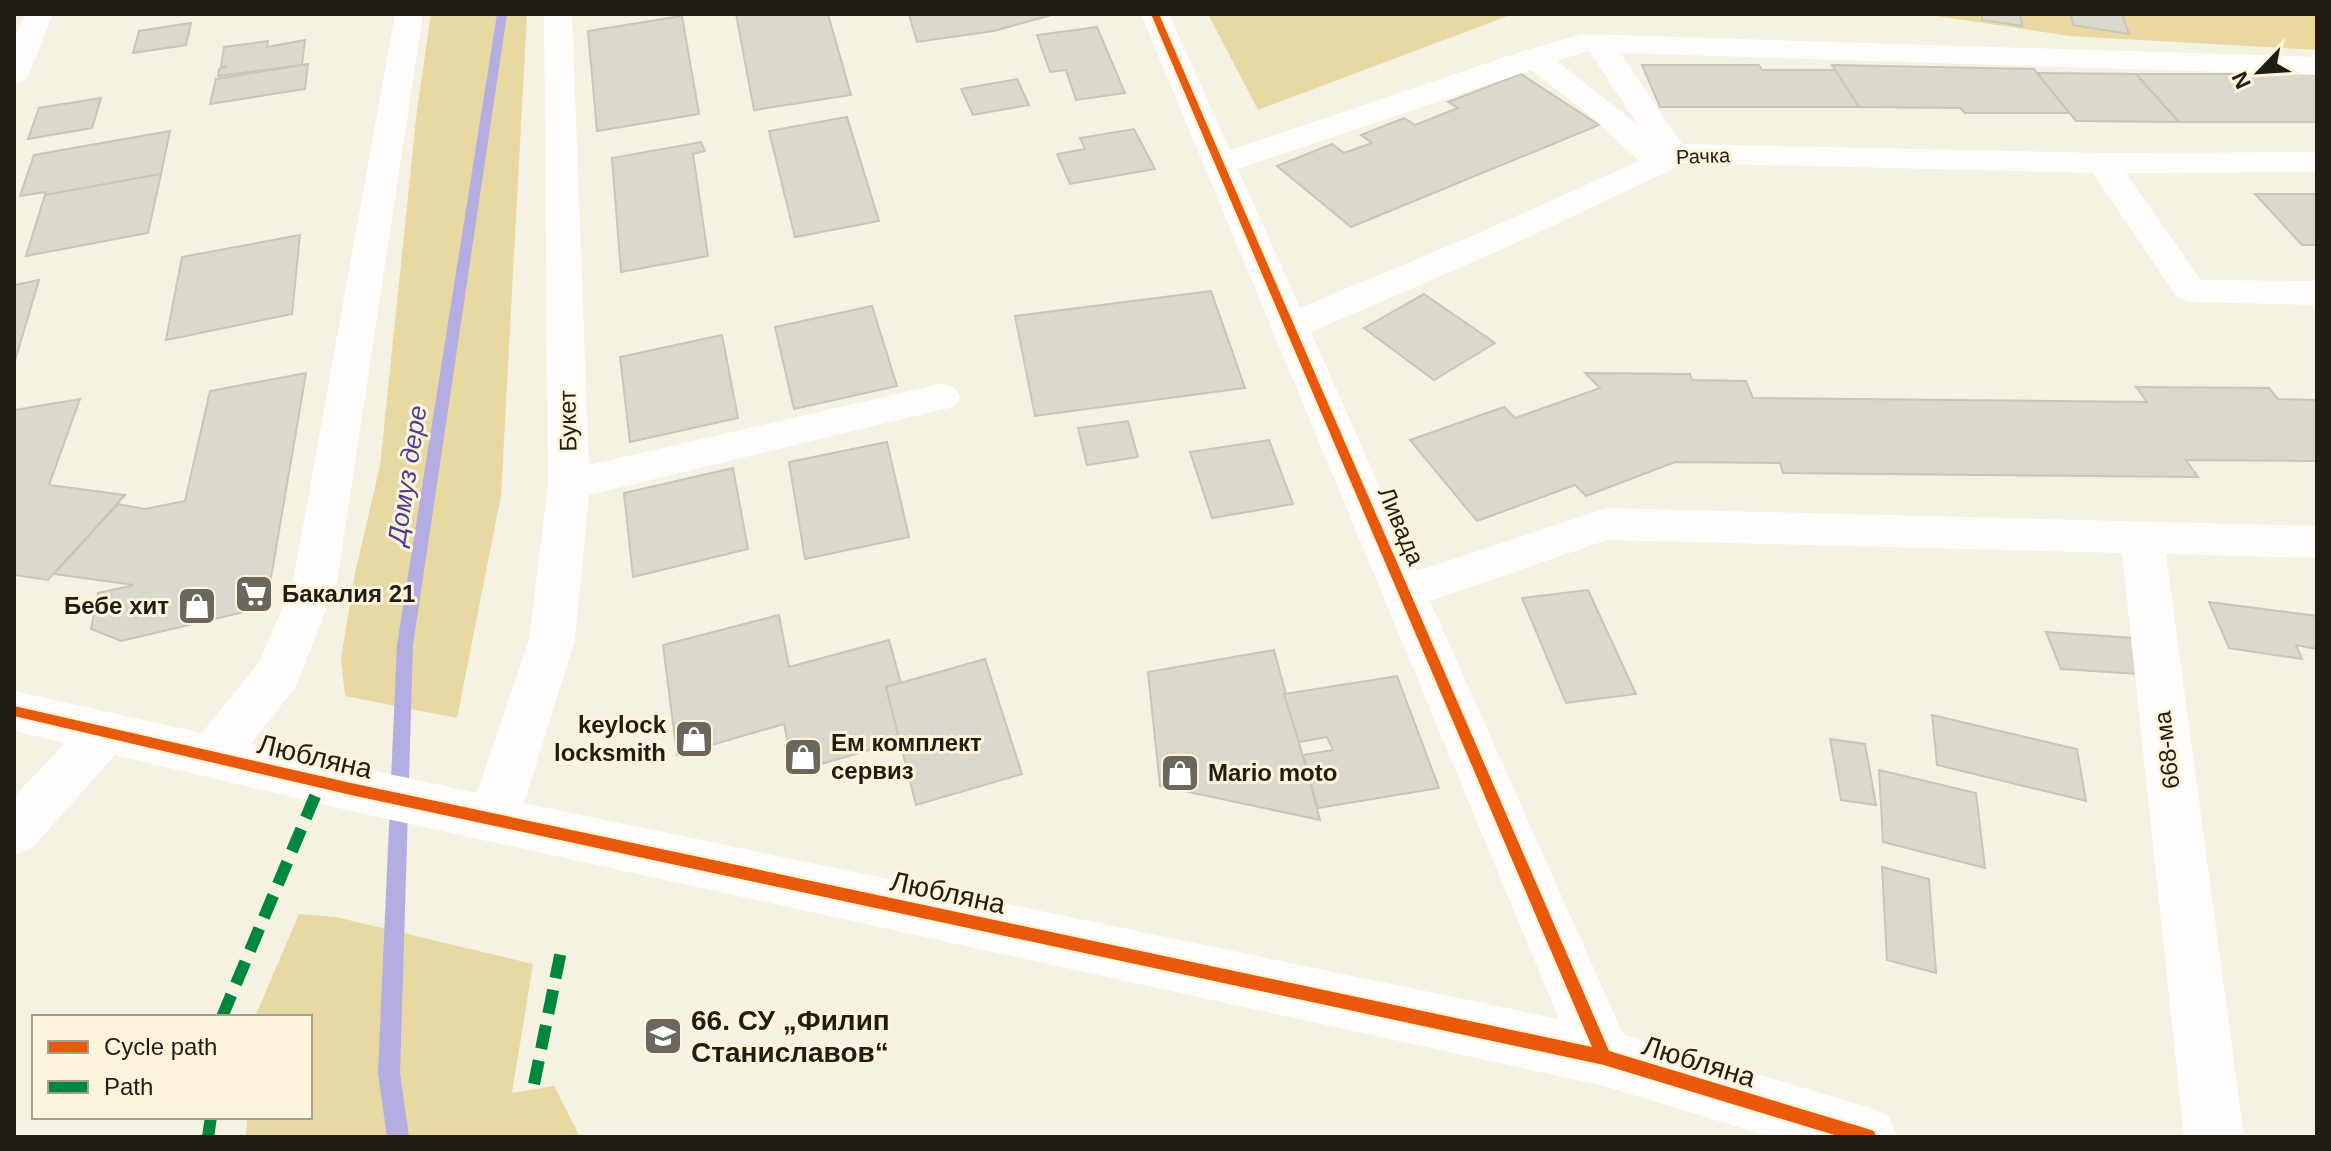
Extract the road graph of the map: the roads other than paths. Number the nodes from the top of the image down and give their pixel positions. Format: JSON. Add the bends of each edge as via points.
{"nodes":[{"id":1,"x":39,"y":14,"type":"edge"},
{"id":2,"x":409,"y":14,"type":"edge"},
{"id":3,"x":558,"y":14,"type":"edge"},
{"id":4,"x":1155,"y":14,"type":"edge"},
{"id":5,"x":1598,"y":42,"type":"junction"},
{"id":6,"x":1533,"y":57,"type":"junction"},
{"id":7,"x":2317,"y":66,"type":"edge"},
{"id":8,"x":14,"y":75,"type":"edge"},
{"id":9,"x":1666,"y":158,"type":"junction"},
{"id":10,"x":2317,"y":162,"type":"edge"},
{"id":11,"x":2103,"y":163,"type":"junction"},
{"id":12,"x":1221,"y":164,"type":"junction"},
{"id":13,"x":2317,"y":293,"type":"edge"},
{"id":14,"x":1291,"y":326,"type":"junction"},
{"id":15,"x":940,"y":397,"type":"dead end"},
{"id":16,"x":569,"y":485,"type":"junction"},
{"id":17,"x":2142,"y":537,"type":"junction"},
{"id":18,"x":2317,"y":542,"type":"edge"},
{"id":19,"x":1405,"y":592,"type":"junction"},
{"id":20,"x":14,"y":711,"type":"edge"},
{"id":21,"x":106,"y":732,"type":"junction"},
{"id":22,"x":212,"y":757,"type":"junction"},
{"id":23,"x":475,"y":815,"type":"junction"},
{"id":24,"x":14,"y":832,"type":"edge"},
{"id":25,"x":1604,"y":1057,"type":"junction"},
{"id":26,"x":1868,"y":1137,"type":"edge"},
{"id":27,"x":2214,"y":1137,"type":"edge"}],
"edges":[{"from":1,"to":8,"type":"street"},
{"from":2,"to":22,"type":"street","via":[[315,582],[279,672]]},
{"from":3,"to":16,"type":"street","name":"Букет"},
{"from":4,"to":12,"type":"street","name":"Ливада"},
{"from":5,"to":6,"type":"street"},
{"from":5,"to":7,"type":"street"},
{"from":5,"to":9,"type":"street"},
{"from":6,"to":9,"type":"street"},
{"from":6,"to":12,"type":"street"},
{"from":9,"to":11,"type":"street","name":"Рачка"},
{"from":9,"to":14,"type":"street","name":"Рачка","via":[[1491,241]]},
{"from":10,"to":11,"type":"street","name":"Рачка"},
{"from":11,"to":13,"type":"street","via":[[2191,291]]},
{"from":12,"to":14,"type":"street","name":"Ливада"},
{"from":14,"to":19,"type":"street","name":"Ливада"},
{"from":15,"to":16,"type":"street"},
{"from":16,"to":23,"type":"street","name":"Букет","via":[[552,640]]},
{"from":17,"to":18,"type":"street"},
{"from":17,"to":19,"type":"street","via":[[1606,524]]},
{"from":17,"to":27,"type":"street","name":"668-ма"},
{"from":19,"to":25,"type":"street","name":"Ливада"},
{"from":20,"to":21,"type":"street","name":"Любляна"},
{"from":21,"to":22,"type":"street","name":"Любляна"},
{"from":21,"to":24,"type":"street"},
{"from":22,"to":23,"type":"street","name":"Любляна"},
{"from":23,"to":25,"type":"street","name":"Любляна"},
{"from":25,"to":26,"type":"street","name":"Любляна"}]}
